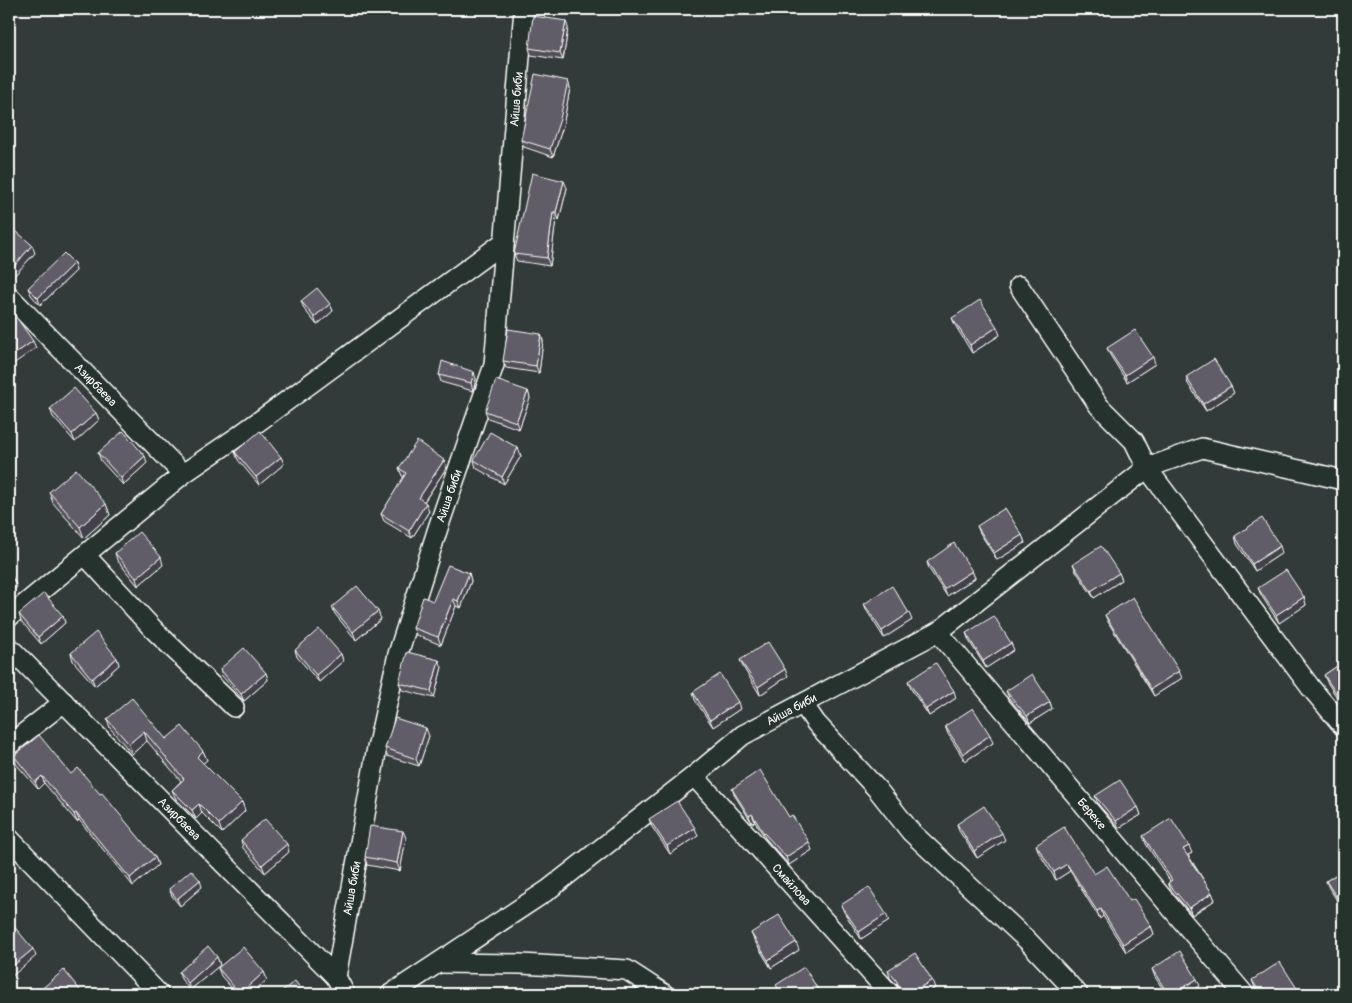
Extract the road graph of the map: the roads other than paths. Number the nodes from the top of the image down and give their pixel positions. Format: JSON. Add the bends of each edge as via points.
{"nodes":[{"id":1,"x":524,"y":9,"type":"edge"},
{"id":2,"x":504,"y":242,"type":"junction"},
{"id":3,"x":1019,"y":286,"type":"dead end"},
{"id":4,"x":9,"y":296,"type":"edge"},
{"id":5,"x":1147,"y":468,"type":"junction"},
{"id":6,"x":183,"y":474,"type":"junction"},
{"id":7,"x":1343,"y":480,"type":"edge"},
{"id":8,"x":85,"y":555,"type":"junction"},
{"id":9,"x":9,"y":617,"type":"edge"},
{"id":10,"x":938,"y":632,"type":"junction"},
{"id":11,"x":9,"y":647,"type":"edge"},
{"id":12,"x":64,"y":702,"type":"junction"},
{"id":13,"x":803,"y":704,"type":"junction"},
{"id":14,"x":234,"y":707,"type":"dead end"},
{"id":15,"x":1343,"y":726,"type":"edge"},
{"id":16,"x":9,"y":745,"type":"edge"},
{"id":17,"x":694,"y":776,"type":"junction"},
{"id":18,"x":9,"y":838,"type":"edge"},
{"id":19,"x":438,"y":963,"type":"junction"},
{"id":20,"x":336,"y":977,"type":"junction"},
{"id":21,"x":159,"y":994,"type":"edge"},
{"id":22,"x":345,"y":994,"type":"edge"},
{"id":23,"x":392,"y":994,"type":"edge"},
{"id":24,"x":664,"y":994,"type":"edge"},
{"id":25,"x":890,"y":994,"type":"edge"},
{"id":26,"x":1078,"y":994,"type":"edge"},
{"id":27,"x":1244,"y":994,"type":"edge"}],
"edges":[{"from":1,"to":2,"type":"street","name":"Айша биби"},
{"from":2,"to":6,"type":"street"},
{"from":2,"to":20,"type":"street","name":"Айша биби","via":[[494,365],[398,654],[376,752]]},
{"from":3,"to":5,"type":"street","via":[[1099,406],[1134,441]]},
{"from":4,"to":6,"type":"street","name":"Азирбаева"},
{"from":5,"to":7,"type":"street","name":"Айша биби","via":[[1202,448]]},
{"from":5,"to":10,"type":"street","name":"Айша биби"},
{"from":5,"to":15,"type":"street"},
{"from":6,"to":8,"type":"street"},
{"from":8,"to":9,"type":"street"},
{"from":8,"to":14,"type":"street","via":[[154,630]]},
{"from":10,"to":13,"type":"street","name":"Айша биби"},
{"from":10,"to":27,"type":"street","name":"Береке"},
{"from":11,"to":12,"type":"street","name":"Азирбаева"},
{"from":12,"to":16,"type":"street"},
{"from":12,"to":20,"type":"street","name":"Азирбаева"},
{"from":13,"to":17,"type":"street","name":"Айша биби","via":[[743,735]]},
{"from":13,"to":26,"type":"street","via":[[911,832],[1028,941]]},
{"from":17,"to":19,"type":"street","name":"Айша биби","via":[[548,890]]},
{"from":17,"to":25,"type":"street","name":"Смайлова"},
{"from":18,"to":21,"type":"street"},
{"from":19,"to":23,"type":"street","name":"Айша биби"},
{"from":19,"to":24,"type":"street","via":[[627,970]]},
{"from":20,"to":22,"type":"street","name":"Азирбаева"}]}
